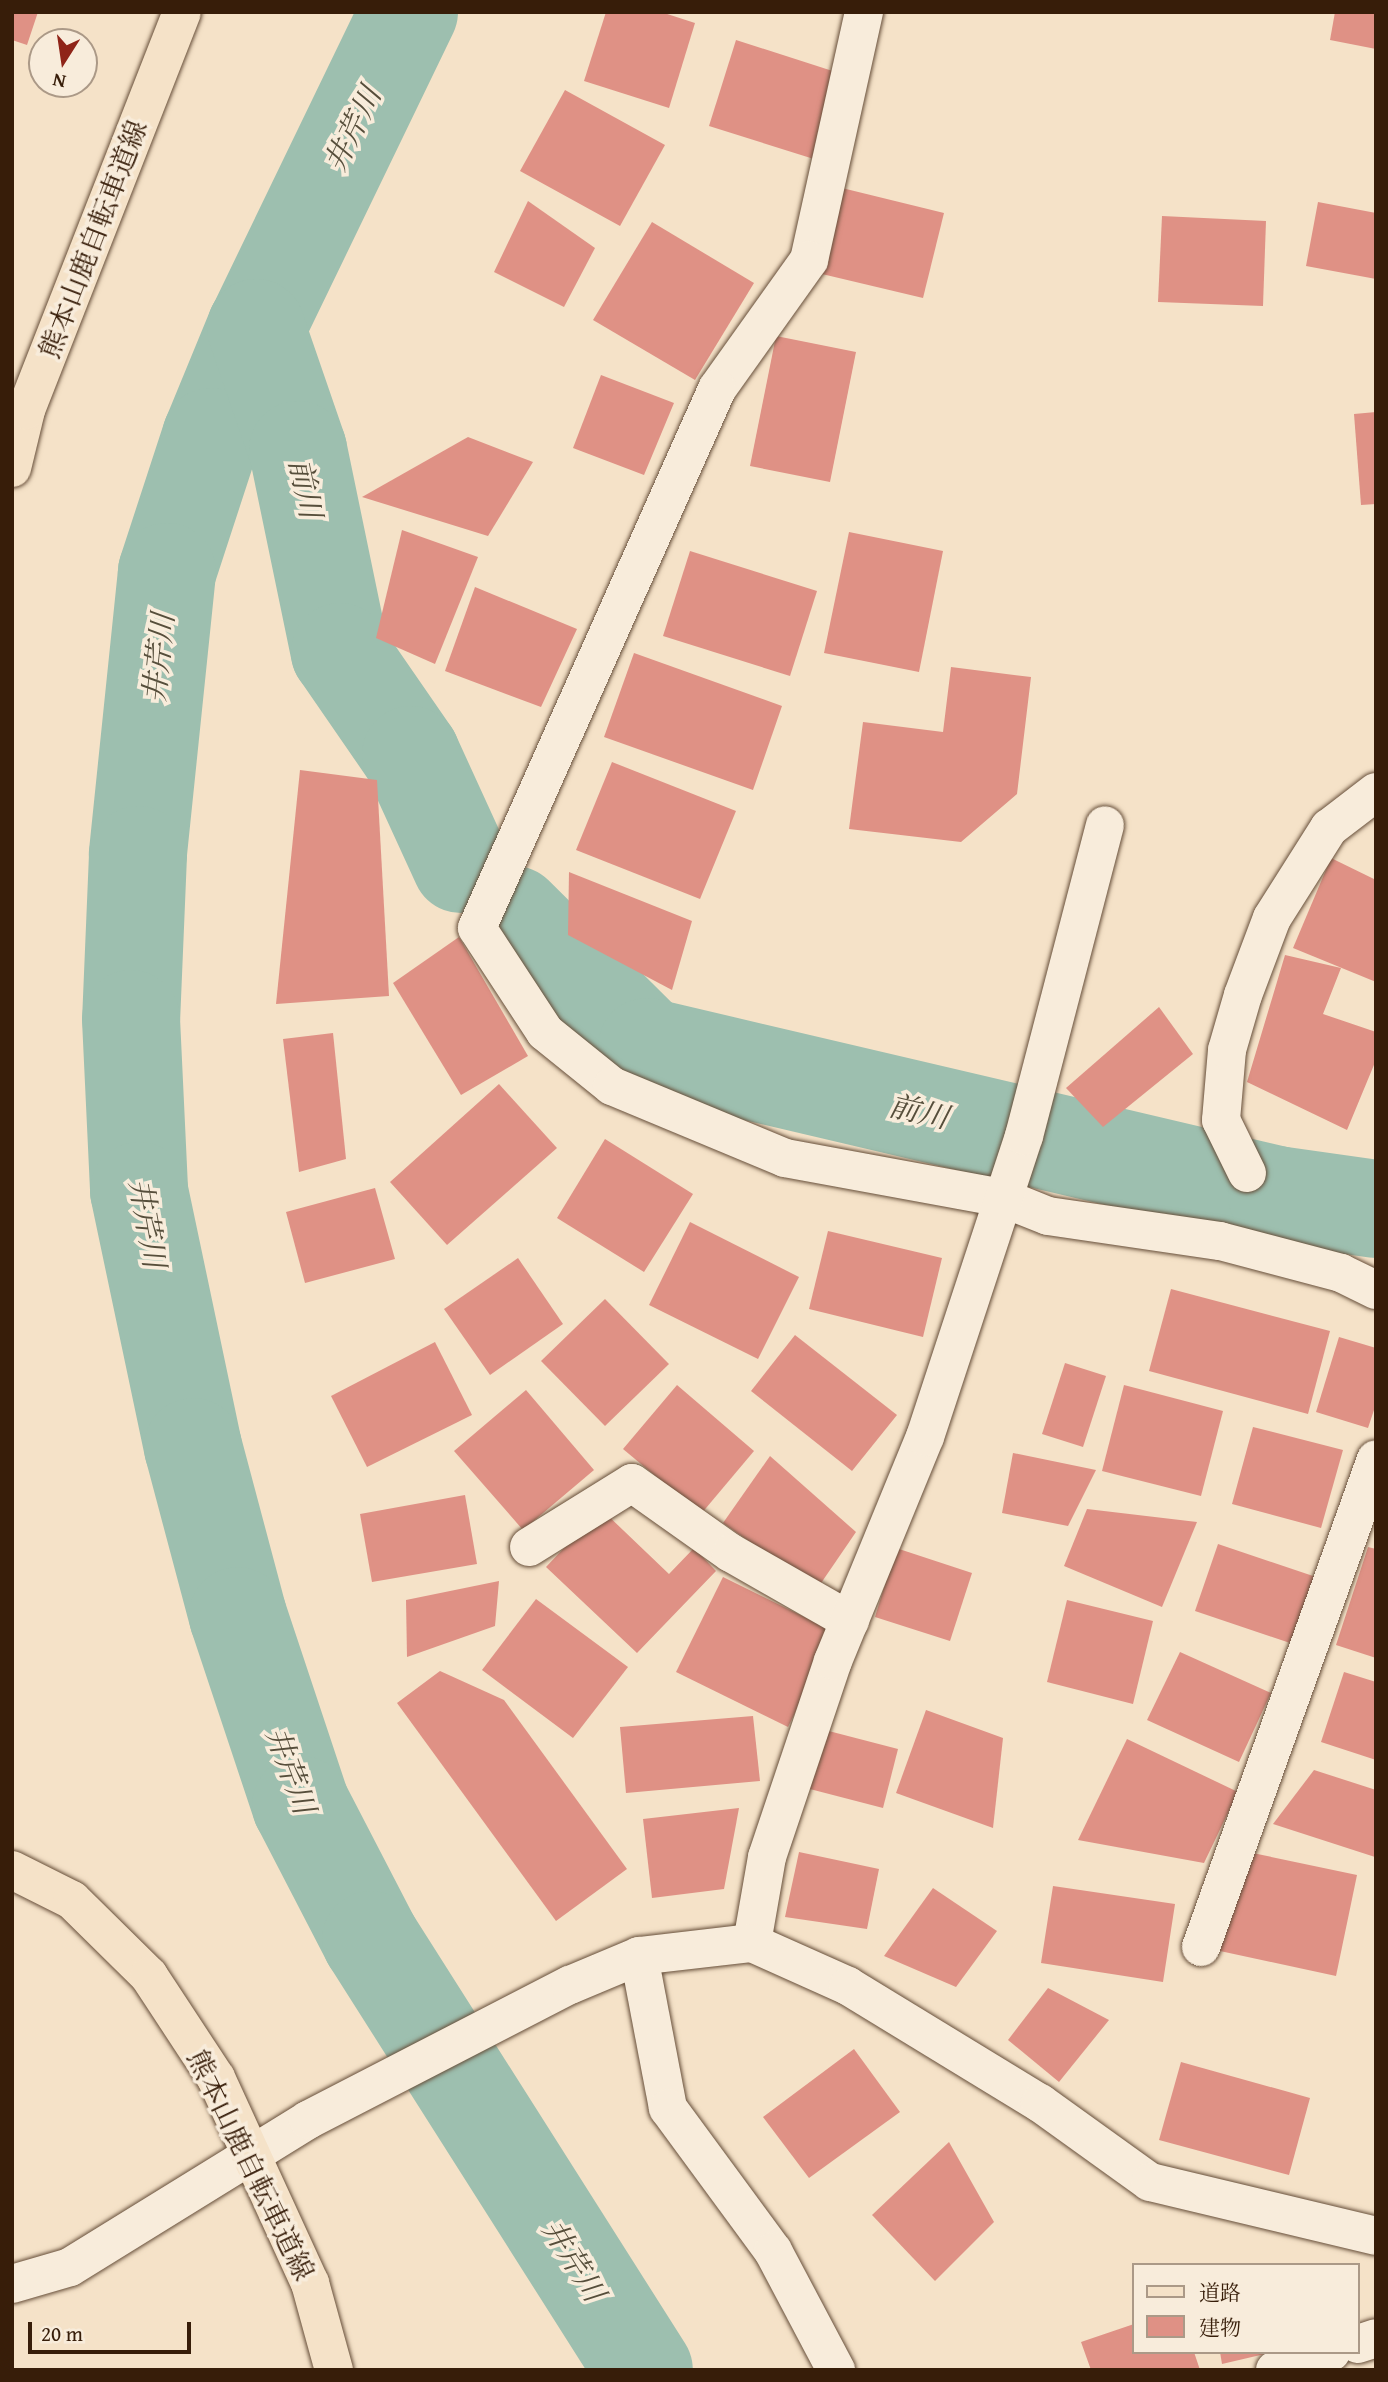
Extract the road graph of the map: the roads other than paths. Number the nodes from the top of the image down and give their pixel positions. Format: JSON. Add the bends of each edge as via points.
{"nodes":[{"id":1,"x":182,"y":12,"type":"edge"},
{"id":2,"x":864,"y":12,"type":"edge"},
{"id":3,"x":19,"y":407,"type":"edge"},
{"id":4,"x":12,"y":468,"type":"edge"},
{"id":5,"x":1376,"y":792,"type":"edge"},
{"id":6,"x":1105,"y":825,"type":"dead end"},
{"id":7,"x":1247,"y":1173,"type":"dead end"},
{"id":8,"x":1003,"y":1198,"type":"junction"},
{"id":9,"x":1376,"y":1290,"type":"edge"},
{"id":10,"x":1376,"y":1459,"type":"edge"},
{"id":11,"x":528,"y":1547,"type":"dead end"},
{"id":12,"x":850,"y":1621,"type":"junction"},
{"id":13,"x":12,"y":1870,"type":"edge"},
{"id":14,"x":752,"y":1943,"type":"junction"},
{"id":15,"x":1201,"y":1947,"type":"dead end"},
{"id":16,"x":639,"y":1956,"type":"junction"},
{"id":17,"x":252,"y":2155,"type":"junction"},
{"id":18,"x":1376,"y":2236,"type":"edge"},
{"id":19,"x":12,"y":2284,"type":"edge"},
{"id":20,"x":1325,"y":2354,"type":"edge"},
{"id":21,"x":334,"y":2370,"type":"edge"},
{"id":22,"x":836,"y":2370,"type":"edge"},
{"id":23,"x":1275,"y":2370,"type":"edge"}],
"edges":[{"from":1,"to":3,"type":"main road","name":"熊本山鹿自転車道線"},
{"from":2,"to":8,"type":"street","via":[[809,260],[717,389],[569,733],[477,928],[545,1032],[612,1086],[785,1158]]},
{"from":3,"to":4,"type":"main road","name":"熊本山鹿自転車道線"},
{"from":5,"to":7,"type":"street","via":[[1329,828],[1272,918],[1243,995],[1227,1050],[1221,1121]]},
{"from":6,"to":8,"type":"street"},
{"from":8,"to":9,"type":"street","via":[[1048,1216],[1220,1241],[1340,1273]]},
{"from":8,"to":12,"type":"street","via":[[925,1437]]},
{"from":10,"to":15,"type":"street"},
{"from":11,"to":12,"type":"street","via":[[632,1483],[731,1553]]},
{"from":12,"to":14,"type":"street","via":[[767,1857]]},
{"from":13,"to":17,"type":"main road","name":"熊本山鹿自転車道線","via":[[72,1900],[149,1976],[216,2078]]},
{"from":14,"to":16,"type":"street"},
{"from":14,"to":18,"type":"street","via":[[848,1986],[1041,2103],[1150,2182]]},
{"from":16,"to":17,"type":"street","via":[[570,1986],[316,2116]]},
{"from":16,"to":22,"type":"street","via":[[668,2108],[773,2251]]},
{"from":17,"to":19,"type":"street","via":[[70,2267]]},
{"from":17,"to":21,"type":"main road","name":"熊本山鹿自転車道線","via":[[310,2283]]},
{"from":20,"to":23,"type":"street"}]}
